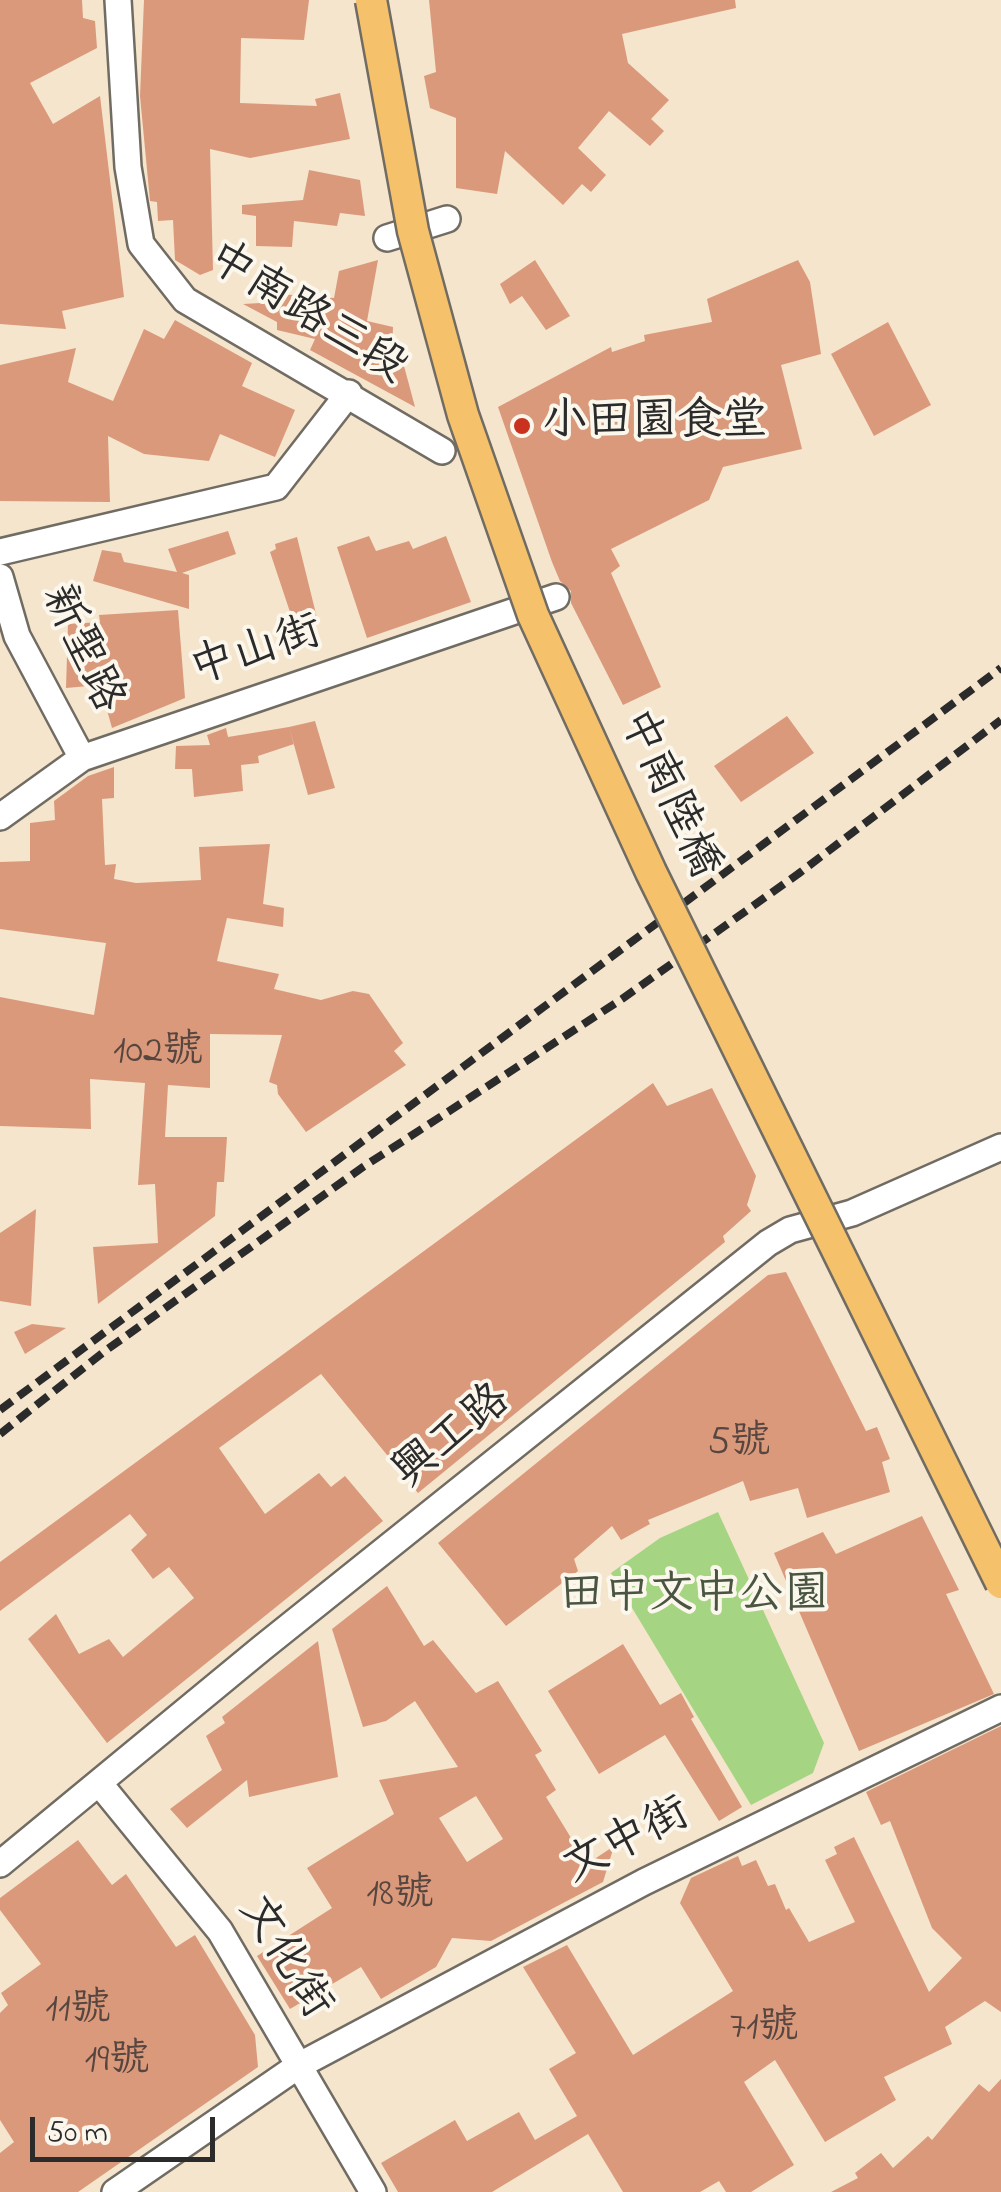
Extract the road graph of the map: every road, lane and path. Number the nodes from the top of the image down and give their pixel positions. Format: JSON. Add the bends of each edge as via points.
{"nodes":[{"id":1,"x":118,"y":0,"type":"edge"},
{"id":2,"x":371,"y":0,"type":"edge"},
{"id":3,"x":447,"y":218,"type":"dead end"},
{"id":4,"x":387,"y":238,"type":"dead end"},
{"id":5,"x":349,"y":393,"type":"junction"},
{"id":6,"x":442,"y":451,"type":"dead end"},
{"id":7,"x":0,"y":552,"type":"edge"},
{"id":8,"x":0,"y":576,"type":"edge"},
{"id":9,"x":556,"y":597,"type":"dead end"},
{"id":10,"x":82,"y":758,"type":"junction"},
{"id":11,"x":0,"y":818,"type":"edge"},
{"id":12,"x":1001,"y":1147,"type":"edge"},
{"id":13,"x":1001,"y":1583,"type":"edge"},
{"id":14,"x":1001,"y":1708,"type":"edge"},
{"id":15,"x":100,"y":1783,"type":"junction"},
{"id":16,"x":0,"y":1864,"type":"edge"},
{"id":17,"x":298,"y":2066,"type":"junction"},
{"id":18,"x":116,"y":2192,"type":"edge"},
{"id":19,"x":373,"y":2192,"type":"edge"}],
"edges":[{"from":1,"to":5,"type":"street","name":"中南路三段","via":[[128,167],[141,244],[184,300]]},
{"from":2,"to":13,"type":"main road","name":"中南陸橋","bridge":true,"via":[[413,232],[463,415],[526,597],[651,872]]},
{"from":3,"to":4,"type":"street"},
{"from":5,"to":6,"type":"street","name":"中南路三段"},
{"from":5,"to":7,"type":"street","via":[[276,487]]},
{"from":8,"to":10,"type":"street","name":"新聖路","via":[[17,636]]},
{"from":9,"to":10,"type":"street","name":"中山街"},
{"from":10,"to":11,"type":"street","name":"中山街"},
{"from":12,"to":15,"type":"street","name":"興工路","via":[[768,1243]]},
{"from":14,"to":17,"type":"street","name":"文中街","via":[[644,1882]]},
{"from":15,"to":16,"type":"street","name":"興工路"},
{"from":15,"to":17,"type":"street","name":"文化街","via":[[220,1931]]},
{"from":17,"to":18,"type":"street","name":"文中街"},
{"from":17,"to":19,"type":"street","name":"文化街"}]}
